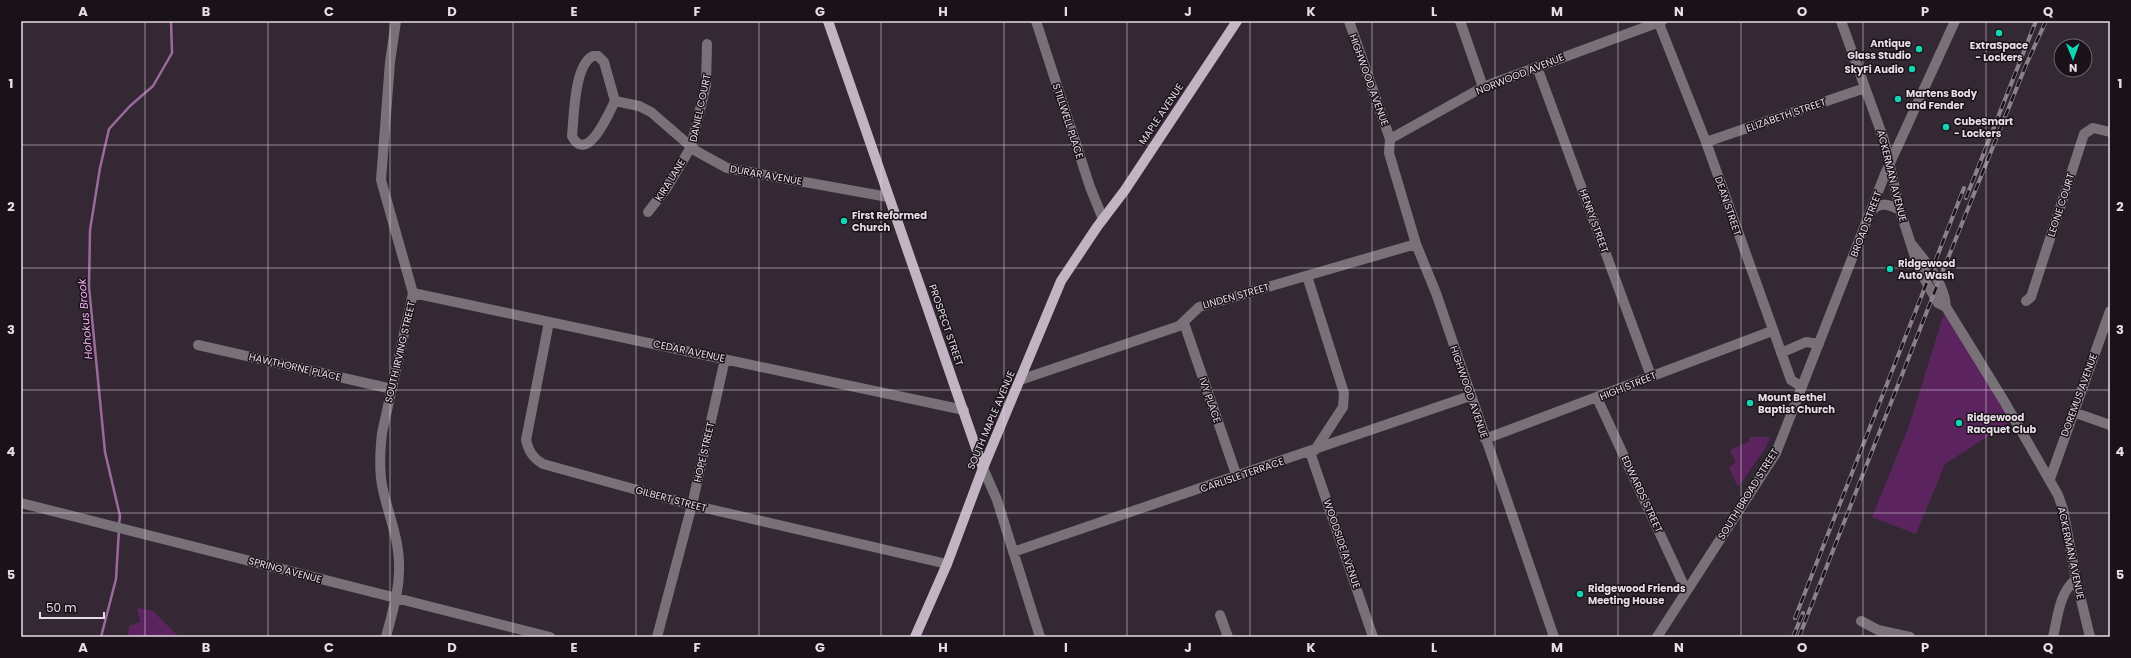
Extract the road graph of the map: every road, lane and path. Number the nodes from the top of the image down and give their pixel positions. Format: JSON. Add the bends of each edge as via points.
{"nodes":[{"id":1,"x":396,"y":21,"type":"edge"},
{"id":2,"x":828,"y":21,"type":"edge"},
{"id":3,"x":1036,"y":21,"type":"edge"},
{"id":4,"x":1237,"y":21,"type":"edge"},
{"id":5,"x":1348,"y":21,"type":"edge"},
{"id":6,"x":1460,"y":21,"type":"edge"},
{"id":7,"x":1659,"y":21,"type":"edge"},
{"id":8,"x":1840,"y":21,"type":"edge"},
{"id":9,"x":1955,"y":21,"type":"edge"},
{"id":10,"x":707,"y":44,"type":"dead end"},
{"id":11,"x":1537,"y":67,"type":"junction"},
{"id":12,"x":1483,"y":87,"type":"junction"},
{"id":13,"x":1865,"y":88,"type":"junction"},
{"id":14,"x":615,"y":101,"type":"junction"},
{"id":15,"x":2110,"y":132,"type":"edge"},
{"id":16,"x":1390,"y":142,"type":"junction"},
{"id":17,"x":1706,"y":142,"type":"junction"},
{"id":18,"x":691,"y":147,"type":"junction"},
{"id":19,"x":1890,"y":164,"type":"junction"},
{"id":20,"x":888,"y":197,"type":"junction"},
{"id":21,"x":1872,"y":210,"type":"junction"},
{"id":22,"x":1900,"y":210,"type":"junction"},
{"id":23,"x":648,"y":212,"type":"dead end"},
{"id":24,"x":1103,"y":220,"type":"junction"},
{"id":25,"x":1416,"y":244,"type":"junction"},
{"id":26,"x":1307,"y":276,"type":"junction"},
{"id":27,"x":413,"y":293,"type":"junction"},
{"id":28,"x":1838,"y":297,"type":"joint"},
{"id":29,"x":2026,"y":301,"type":"dead end"},
{"id":30,"x":2110,"y":311,"type":"edge"},
{"id":31,"x":549,"y":322,"type":"junction"},
{"id":32,"x":1184,"y":323,"type":"junction"},
{"id":33,"x":1772,"y":331,"type":"junction"},
{"id":34,"x":1819,"y":344,"type":"junction"},
{"id":35,"x":198,"y":345,"type":"dead end"},
{"id":36,"x":1781,"y":353,"type":"junction"},
{"id":37,"x":725,"y":359,"type":"junction"},
{"id":38,"x":1651,"y":376,"type":"junction"},
{"id":39,"x":1020,"y":380,"type":"junction"},
{"id":40,"x":1802,"y":387,"type":"junction"},
{"id":41,"x":392,"y":389,"type":"junction"},
{"id":42,"x":1470,"y":396,"type":"junction"},
{"id":43,"x":1597,"y":398,"type":"junction"},
{"id":44,"x":964,"y":410,"type":"junction"},
{"id":45,"x":2073,"y":412,"type":"junction"},
{"id":46,"x":2110,"y":425,"type":"edge"},
{"id":47,"x":1485,"y":439,"type":"junction"},
{"id":48,"x":1313,"y":451,"type":"junction"},
{"id":49,"x":983,"y":468,"type":"junction"},
{"id":50,"x":1237,"y":477,"type":"junction"},
{"id":51,"x":2050,"y":480,"type":"junction"},
{"id":52,"x":21,"y":502,"type":"edge"},
{"id":53,"x":692,"y":505,"type":"junction"},
{"id":54,"x":1013,"y":552,"type":"junction"},
{"id":55,"x":947,"y":564,"type":"junction"},
{"id":56,"x":2076,"y":579,"type":"junction"},
{"id":57,"x":1686,"y":590,"type":"junction"},
{"id":58,"x":396,"y":599,"type":"junction"},
{"id":59,"x":1220,"y":615,"type":"dead end"},
{"id":60,"x":1861,"y":621,"type":"dead end"},
{"id":61,"x":386,"y":637,"type":"edge"},
{"id":62,"x":550,"y":637,"type":"edge"},
{"id":63,"x":657,"y":637,"type":"edge"},
{"id":64,"x":915,"y":637,"type":"edge"},
{"id":65,"x":1040,"y":637,"type":"edge"},
{"id":66,"x":1228,"y":637,"type":"edge"},
{"id":67,"x":1373,"y":637,"type":"edge"},
{"id":68,"x":1554,"y":637,"type":"edge"},
{"id":69,"x":1657,"y":637,"type":"edge"},
{"id":70,"x":1910,"y":637,"type":"edge"},
{"id":71,"x":2054,"y":637,"type":"edge"},
{"id":72,"x":2090,"y":637,"type":"edge"}],
"edges":[{"from":1,"to":27,"type":"street","name":"SOUTH IRVING STREET","via":[[390,62],[381,180]]},
{"from":2,"to":20,"type":"main road","name":"PROSPECT STREET"},
{"from":3,"to":24,"type":"street","name":"STILLWELL PLACE"},
{"from":4,"to":24,"type":"main road","name":"MAPLE AVENUE"},
{"from":5,"to":16,"type":"street","name":"HIGHWOOD AVENUE"},
{"from":6,"to":12,"type":"street"},
{"from":7,"to":11,"type":"street","name":"NORWOOD AVENUE"},
{"from":7,"to":17,"type":"street","name":"DEAN STREET"},
{"from":8,"to":13,"type":"street","name":"ACKERMAN AVENUE"},
{"from":9,"to":19,"type":"street","name":"BROAD STREET"},
{"from":10,"to":18,"type":"street","name":"DANIEL COURT","via":[[706,84]]},
{"from":11,"to":12,"type":"street","name":"NORWOOD AVENUE"},
{"from":11,"to":38,"type":"street","name":"HENRY STREET"},
{"from":12,"to":16,"type":"street","name":"NORWOOD AVENUE"},
{"from":13,"to":17,"type":"street","name":"ELIZABETH STREET"},
{"from":13,"to":19,"type":"street","name":"ACKERMAN AVENUE"},
{"from":14,"to":14,"type":"street","via":[[598,134],[586,143],[576,142],[572,136],[577,86],[589,58],[598,56],[604,62]]},
{"from":14,"to":18,"type":"street","name":"DURAR AVENUE","via":[[640,106],[651,112]]},
{"from":15,"to":29,"type":"street","name":"LEONE COURT","via":[[2093,128],[2084,134],[2032,297]]},
{"from":16,"to":25,"type":"street","name":"HIGHWOOD AVENUE","via":[[1389,153]]},
{"from":17,"to":33,"type":"street","name":"DEAN STREET"},
{"from":18,"to":20,"type":"street","name":"DURAR AVENUE","via":[[727,168]]},
{"from":18,"to":23,"type":"street","name":"KIRA LANE","via":[[666,189]]},
{"from":19,"to":21,"type":"street","name":"BROAD STREET"},
{"from":19,"to":22,"type":"street","name":"ACKERMAN AVENUE"},
{"from":20,"to":44,"type":"main road","name":"PROSPECT STREET"},
{"from":21,"to":22,"type":"street","via":[[1881,205]]},
{"from":21,"to":28,"type":"street","name":"BROAD STREET"},
{"from":22,"to":51,"type":"street","name":"ACKERMAN AVENUE","via":[[1921,272],[1938,303],[1946,307]]},
{"from":24,"to":39,"type":"main road","name":"SOUTH MAPLE AVENUE","via":[[1061,281]]},
{"from":25,"to":26,"type":"street","name":"LINDEN STREET"},
{"from":25,"to":42,"type":"street","name":"HIGHWOOD AVENUE","via":[[1436,293]]},
{"from":26,"to":32,"type":"street","name":"LINDEN STREET","via":[[1199,307]]},
{"from":26,"to":48,"type":"street","via":[[1344,393],[1343,408]]},
{"from":27,"to":31,"type":"street","name":"CEDAR AVENUE"},
{"from":27,"to":41,"type":"street","name":"SOUTH IRVING STREET"},
{"from":28,"to":34,"type":"street","name":"SOUTH BROAD STREET"},
{"from":30,"to":45,"type":"street","name":"DOREMUS AVENUE"},
{"from":31,"to":37,"type":"street","name":"CEDAR AVENUE"},
{"from":31,"to":53,"type":"street","name":"GILBERT STREET","via":[[527,433],[528,448],[532,455],[543,464]]},
{"from":32,"to":39,"type":"street","name":"LINDEN STREET"},
{"from":32,"to":50,"type":"street","name":"IVY PLACE"},
{"from":33,"to":36,"type":"street","name":"DEAN STREET"},
{"from":33,"to":38,"type":"street","name":"HIGH STREET"},
{"from":34,"to":36,"type":"street","via":[[1806,342]]},
{"from":34,"to":40,"type":"street","name":"SOUTH BROAD STREET"},
{"from":35,"to":41,"type":"street","name":"HAWTHORNE PLACE"},
{"from":36,"to":40,"type":"street","name":"DEAN STREET","via":[[1791,380]]},
{"from":37,"to":44,"type":"street","name":"CEDAR AVENUE"},
{"from":37,"to":53,"type":"street","name":"HOPE STREET"},
{"from":38,"to":43,"type":"street","name":"HIGH STREET"},
{"from":39,"to":49,"type":"main road","name":"SOUTH MAPLE AVENUE"},
{"from":40,"to":57,"type":"street","name":"SOUTH BROAD STREET","via":[[1776,452]]},
{"from":41,"to":58,"type":"street","name":"SOUTH IRVING STREET","via":[[380,450],[382,486],[398,547]]},
{"from":42,"to":47,"type":"street","name":"HIGHWOOD AVENUE"},
{"from":42,"to":48,"type":"street","name":"CARLISLE TERRACE"},
{"from":43,"to":47,"type":"street","name":"HIGH STREET"},
{"from":43,"to":57,"type":"street","name":"EDWARDS STREET"},
{"from":44,"to":49,"type":"main road","name":"PROSPECT STREET"},
{"from":45,"to":46,"type":"street"},
{"from":45,"to":51,"type":"street","name":"DOREMUS AVENUE"},
{"from":47,"to":68,"type":"street","name":"HIGHWOOD AVENUE"},
{"from":48,"to":50,"type":"street","name":"CARLISLE TERRACE"},
{"from":48,"to":67,"type":"street","name":"WOODSIDE AVENUE"},
{"from":49,"to":54,"type":"street","name":"PROSPECT STREET","via":[[997,500]]},
{"from":49,"to":55,"type":"main road","name":"SOUTH MAPLE AVENUE"},
{"from":50,"to":54,"type":"street","name":"CARLISLE TERRACE"},
{"from":51,"to":56,"type":"street","name":"ACKERMAN AVENUE","via":[[2063,509]]},
{"from":52,"to":58,"type":"street","name":"SPRING AVENUE"},
{"from":53,"to":55,"type":"street","name":"GILBERT STREET"},
{"from":53,"to":63,"type":"street","name":"HOPE STREET"},
{"from":54,"to":65,"type":"street","name":"PROSPECT STREET"},
{"from":55,"to":64,"type":"main road","name":"SOUTH MAPLE AVENUE"},
{"from":56,"to":71,"type":"street","via":[[2062,595]]},
{"from":56,"to":72,"type":"street","name":"ACKERMAN AVENUE"},
{"from":57,"to":69,"type":"street","name":"SOUTH BROAD STREET"},
{"from":58,"to":61,"type":"street","name":"SOUTH IRVING STREET"},
{"from":58,"to":62,"type":"street","name":"SPRING AVENUE"},
{"from":59,"to":66,"type":"street"},
{"from":60,"to":70,"type":"street","via":[[1878,630]]}]}
